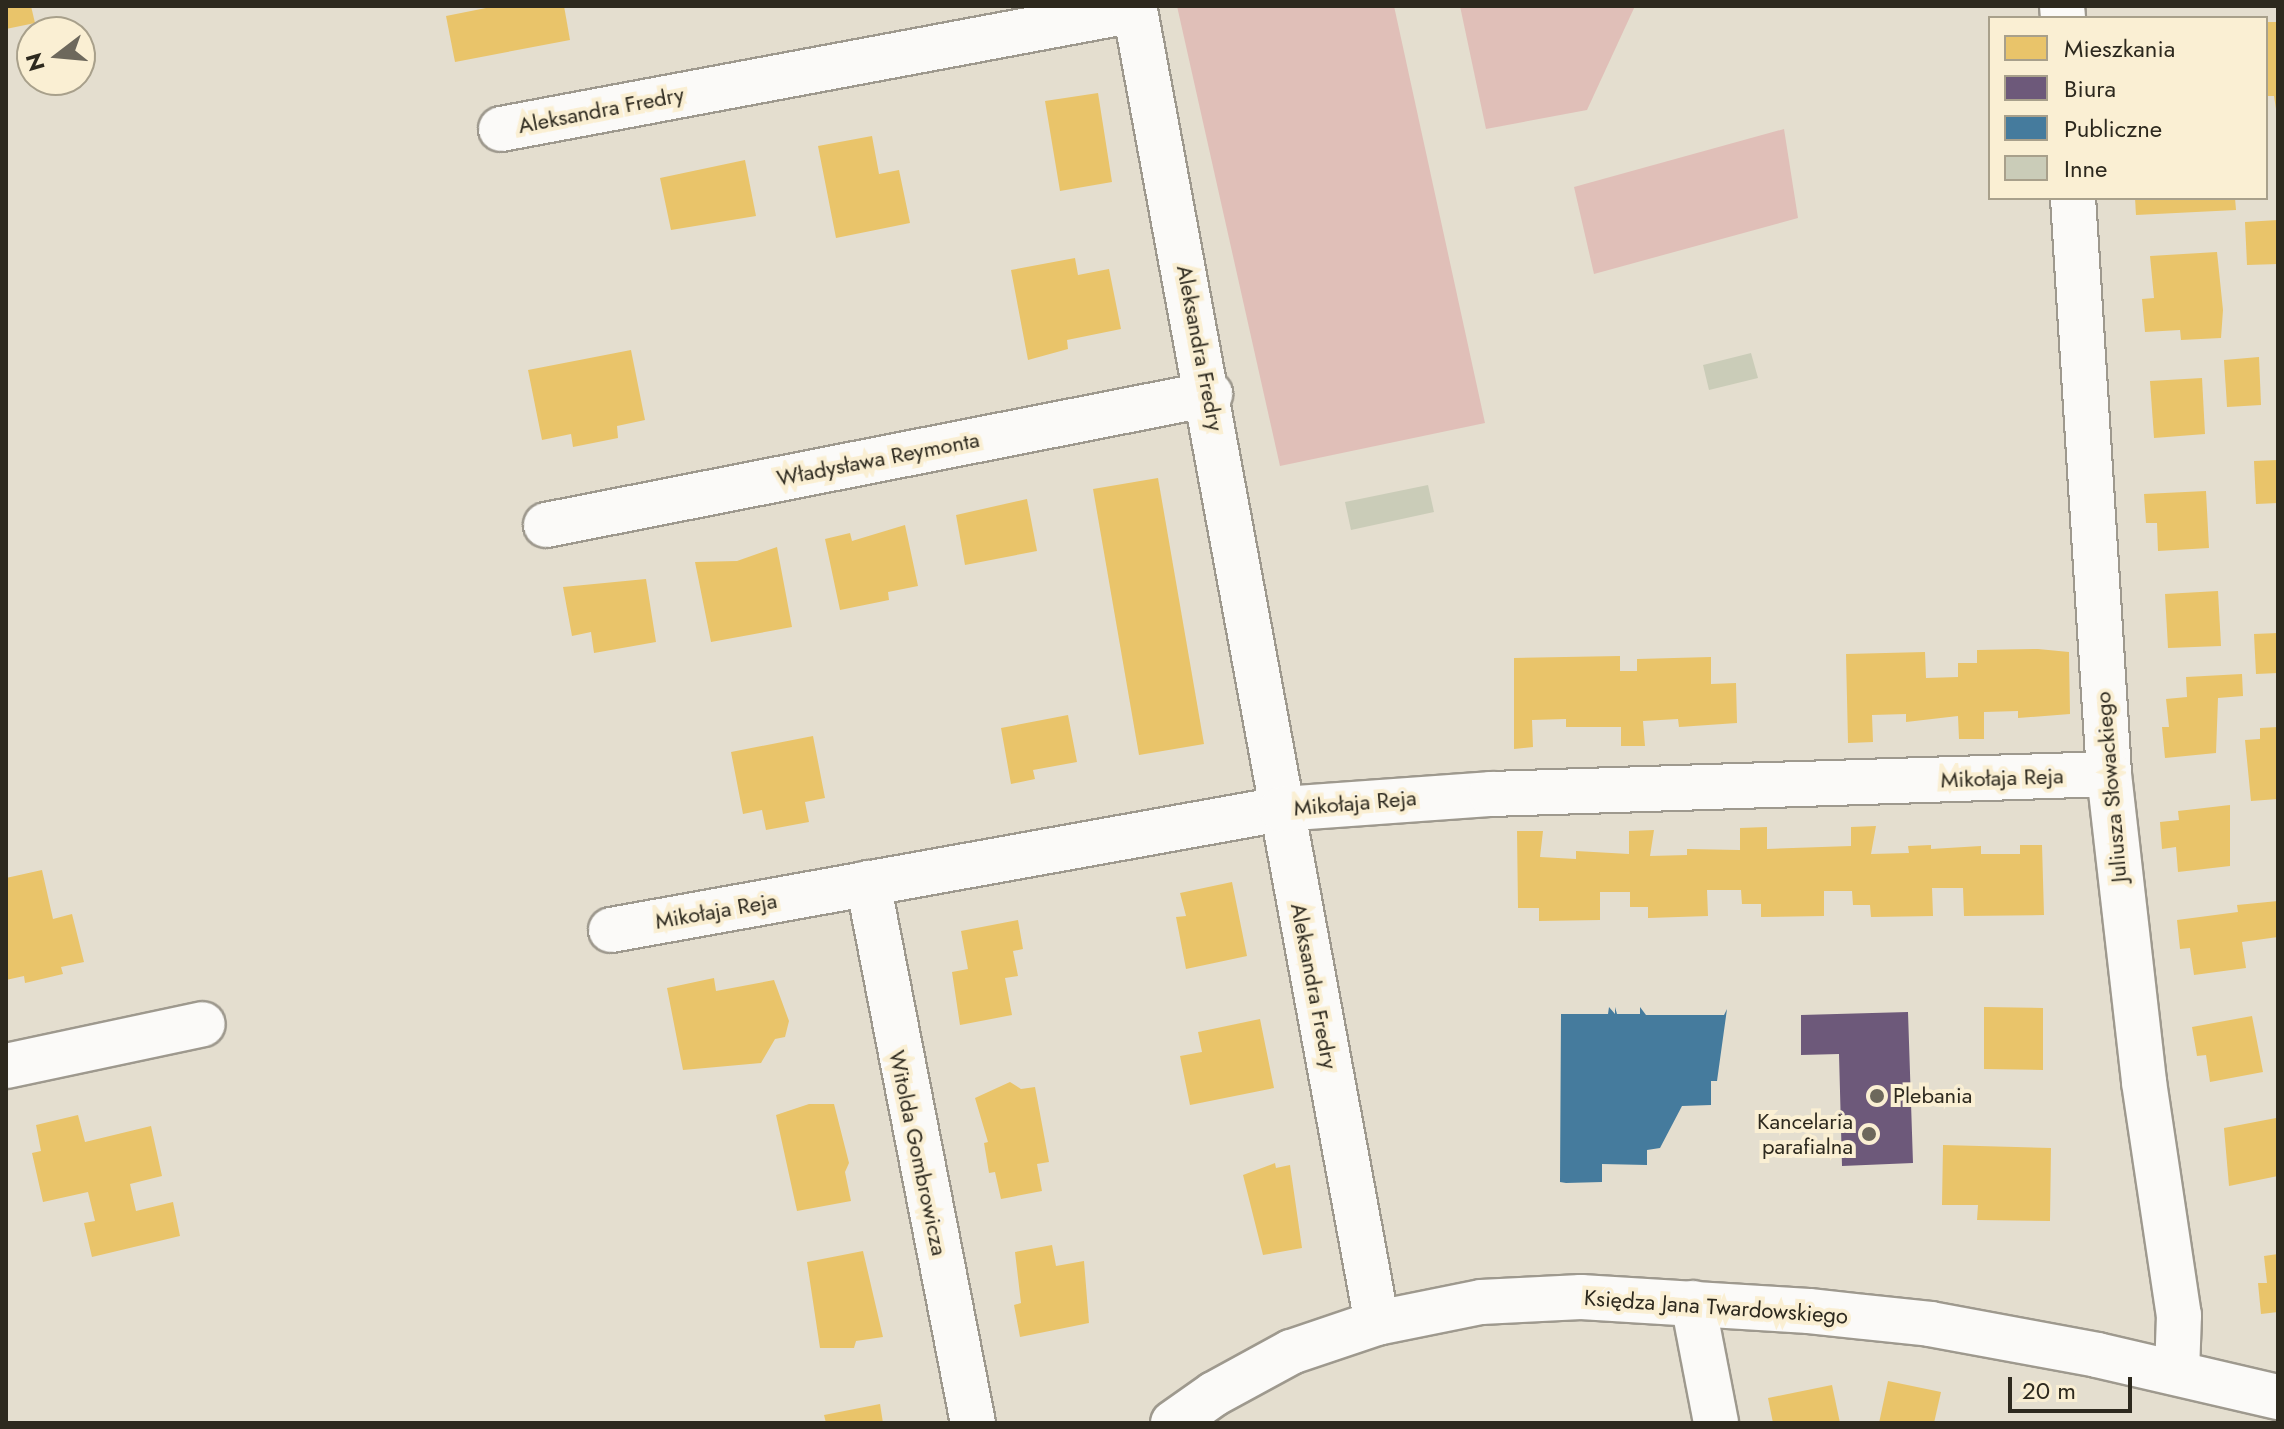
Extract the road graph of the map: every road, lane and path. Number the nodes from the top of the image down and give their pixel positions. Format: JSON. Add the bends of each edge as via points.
{"nodes":[{"id":1,"x":501,"y":129,"type":"dead end"},
{"id":2,"x":2073,"y":200,"type":"edge"},
{"id":3,"x":1210,"y":394,"type":"junction"},
{"id":4,"x":546,"y":525,"type":"dead end"},
{"id":5,"x":2109,"y":774,"type":"junction"},
{"id":6,"x":1281,"y":809,"type":"junction"},
{"id":7,"x":868,"y":883,"type":"junction"},
{"id":8,"x":611,"y":930,"type":"dead end"},
{"id":9,"x":203,"y":1024,"type":"dead end"},
{"id":10,"x":6,"y":1066,"type":"edge"},
{"id":11,"x":1693,"y":1303,"type":"junction"},
{"id":12,"x":1377,"y":1323,"type":"junction"},
{"id":13,"x":2177,"y":1372,"type":"junction"},
{"id":14,"x":2269,"y":1405,"type":"edge"},
{"id":15,"x":973,"y":1423,"type":"edge"},
{"id":16,"x":1173,"y":1423,"type":"edge"},
{"id":17,"x":1716,"y":1423,"type":"edge"}],
"edges":[{"from":1,"to":3,"type":"street","name":"Aleksandra Fredry","via":[[1135,10]]},
{"from":2,"to":5,"type":"street","name":"Juliusza Słowackiego"},
{"from":3,"to":4,"type":"street","name":"Władysława Reymonta"},
{"from":3,"to":6,"type":"street","name":"Aleksandra Fredry"},
{"from":5,"to":6,"type":"street","name":"Mikołaja Reja","via":[[1476,795]]},
{"from":5,"to":13,"type":"street","name":"Juliusza Słowackiego","via":[[2144,1082],[2179,1315]]},
{"from":6,"to":7,"type":"street","name":"Mikołaja Reja"},
{"from":6,"to":12,"type":"street","name":"Aleksandra Fredry"},
{"from":7,"to":8,"type":"street","name":"Mikołaja Reja"},
{"from":7,"to":15,"type":"street","name":"Witolda Gombrowicza"},
{"from":9,"to":10,"type":"street"},
{"from":11,"to":12,"type":"street","name":"Księdza Jana Twardowskiego","via":[[1581,1297],[1481,1302]]},
{"from":11,"to":13,"type":"street","name":"Księdza Jana Twardowskiego","via":[[1930,1324]]},
{"from":11,"to":17,"type":"street"},
{"from":12,"to":16,"type":"street","name":"Księdza Jana Twardowskiego","via":[[1291,1352]]},
{"from":13,"to":14,"type":"street","name":"Księdza Jana Twardowskiego"}]}
